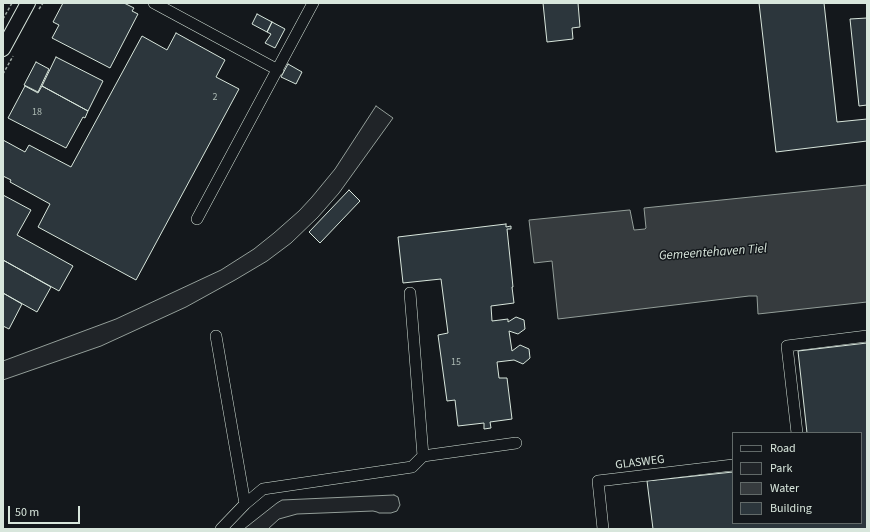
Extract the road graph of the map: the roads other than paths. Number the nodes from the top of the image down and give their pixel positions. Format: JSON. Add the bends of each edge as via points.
{"nodes":[{"id":1,"x":28,"y":3,"type":"edge"},
{"id":2,"x":154,"y":3,"type":"edge"},
{"id":3,"x":313,"y":3,"type":"edge"},
{"id":4,"x":3,"y":49,"type":"edge"},
{"id":5,"x":278,"y":70,"type":"junction"},
{"id":6,"x":197,"y":219,"type":"dead end"},
{"id":7,"x":410,"y":293,"type":"dead end"},
{"id":8,"x":216,"y":336,"type":"dead end"},
{"id":9,"x":867,"y":336,"type":"edge"},
{"id":10,"x":797,"y":432,"type":"edge"},
{"id":11,"x":516,"y":443,"type":"dead end"},
{"id":12,"x":422,"y":456,"type":"junction"},
{"id":13,"x":732,"y":465,"type":"edge"},
{"id":14,"x":245,"y":504,"type":"junction"},
{"id":15,"x":221,"y":529,"type":"edge"},
{"id":16,"x":603,"y":529,"type":"edge"}],
"edges":[{"from":1,"to":4,"type":"main road"},
{"from":2,"to":5,"type":"street"},
{"from":3,"to":5,"type":"street"},
{"from":5,"to":6,"type":"street"},
{"from":7,"to":12,"type":"street"},
{"from":8,"to":14,"type":"street"},
{"from":9,"to":10,"type":"street","via":[[787,346]]},
{"from":11,"to":12,"type":"street"},
{"from":12,"to":14,"type":"street","via":[[412,467],[264,489]]},
{"from":13,"to":16,"type":"street","name":"GLASWEG","via":[[598,481]]},
{"from":14,"to":15,"type":"street"}]}
